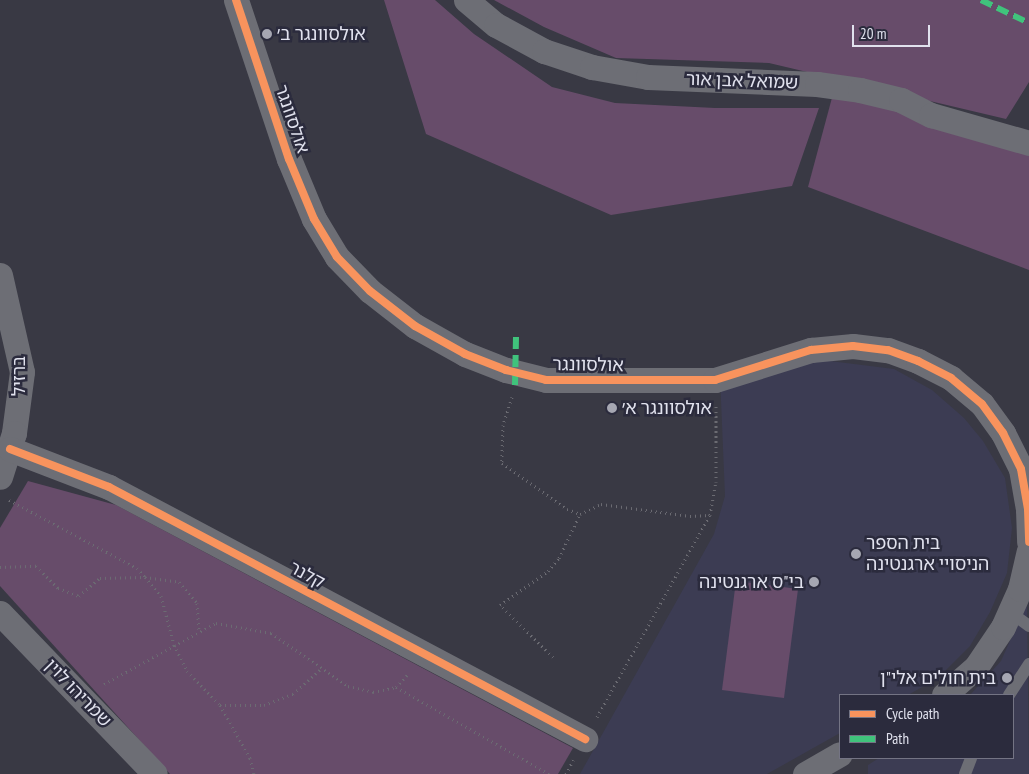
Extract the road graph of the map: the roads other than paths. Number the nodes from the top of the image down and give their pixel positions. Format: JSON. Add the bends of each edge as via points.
{"nodes":[{"id":1,"x":236,"y":0,"type":"edge"},
{"id":2,"x":466,"y":0,"type":"edge"},
{"id":3,"x":1029,"y":143,"type":"edge"},
{"id":4,"x":0,"y":275,"type":"edge"},
{"id":5,"x":10,"y":449,"type":"junction"},
{"id":6,"x":0,"y":477,"type":"edge"},
{"id":7,"x":1029,"y":542,"type":"edge"},
{"id":8,"x":1029,"y":551,"type":"edge"},
{"id":9,"x":0,"y":613,"type":"edge"},
{"id":10,"x":1019,"y":619,"type":"edge"},
{"id":11,"x":1029,"y":664,"type":"edge"},
{"id":12,"x":945,"y":694,"type":"edge"},
{"id":13,"x":1010,"y":694,"type":"edge"},
{"id":14,"x":585,"y":739,"type":"road end"},
{"id":15,"x":839,"y":755,"type":"edge"},
{"id":16,"x":846,"y":759,"type":"edge"},
{"id":17,"x":971,"y":759,"type":"edge"},
{"id":18,"x":155,"y":774,"type":"edge"},
{"id":19,"x":805,"y":774,"type":"edge"},
{"id":20,"x":847,"y":774,"type":"edge"},
{"id":21,"x":965,"y":774,"type":"edge"}],
"edges":[{"from":1,"to":7,"type":"street","name":"אולסוונגר","via":[[289,159],[314,219],[337,257],[377,297],[415,326],[465,354],[506,370],[546,380],[715,380],[811,350],[853,346],[888,350],[951,378],[982,404],[1003,433],[1021,469],[1028,509]]},
{"from":2,"to":3,"type":"street","name":"שמואל אבן אור","via":[[496,25],[544,51],[592,67],[648,77],[817,84],[860,90],[901,100],[930,115]]},
{"from":4,"to":5,"type":"street","name":"ברזיל","via":[[22,372]]},
{"from":5,"to":6,"type":"street","name":"ברזיל"},
{"from":5,"to":14,"type":"street","name":"קלנר","via":[[110,487]]},
{"from":8,"to":10,"type":"street","via":[[1020,589]]},
{"from":9,"to":18,"type":"street","name":"שמריהו לוין"},
{"from":10,"to":12,"type":"street","via":[[976,667]]},
{"from":11,"to":13,"type":"lane"},
{"from":15,"to":19,"type":"street"},
{"from":16,"to":20,"type":"street"},
{"from":17,"to":21,"type":"lane"}]}
